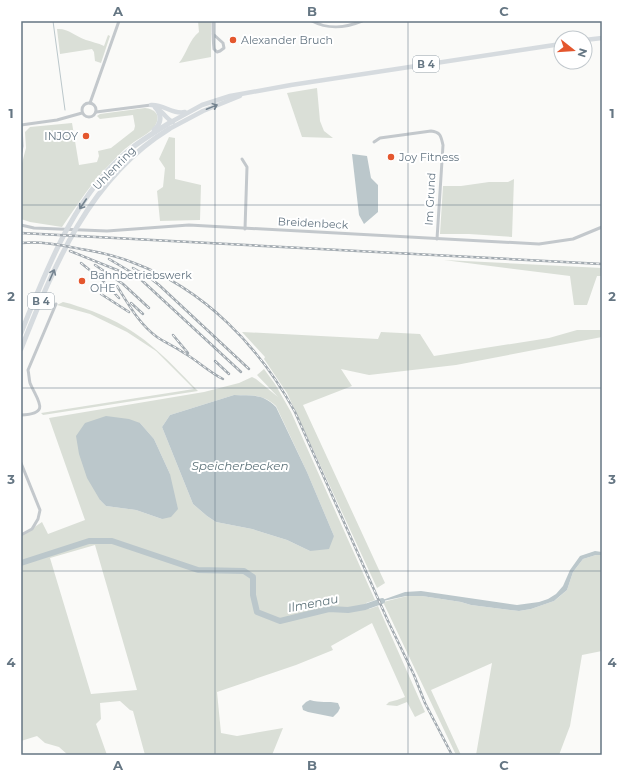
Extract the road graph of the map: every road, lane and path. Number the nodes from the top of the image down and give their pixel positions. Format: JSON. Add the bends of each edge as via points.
{"nodes":[{"id":1,"x":120,"y":21,"type":"edge"},
{"id":2,"x":213,"y":21,"type":"edge"},
{"id":3,"x":312,"y":21,"type":"edge"},
{"id":4,"x":362,"y":21,"type":"edge"},
{"id":5,"x":214,"y":34,"type":"junction"},
{"id":6,"x":553,"y":45,"type":"edge"},
{"id":7,"x":245,"y":94,"type":"junction"},
{"id":8,"x":90,"y":103,"type":"junction"},
{"id":9,"x":153,"y":106,"type":"junction"},
{"id":10,"x":166,"y":108,"type":"junction"},
{"id":11,"x":189,"y":111,"type":"junction"},
{"id":12,"x":96,"y":112,"type":"junction"},
{"id":13,"x":82,"y":114,"type":"junction"},
{"id":14,"x":171,"y":122,"type":"junction"},
{"id":15,"x":180,"y":123,"type":"junction"},
{"id":16,"x":21,"y":125,"type":"edge"},
{"id":17,"x":169,"y":129,"type":"junction"},
{"id":18,"x":374,"y":142,"type":"dead end"},
{"id":19,"x":133,"y":148,"type":"junction"},
{"id":20,"x":21,"y":152,"type":"edge"},
{"id":21,"x":242,"y":159,"type":"dead end"},
{"id":22,"x":21,"y":225,"type":"edge"},
{"id":23,"x":602,"y":227,"type":"edge"},
{"id":24,"x":245,"y":229,"type":"junction"},
{"id":25,"x":437,"y":239,"type":"junction"},
{"id":26,"x":56,"y":304,"type":"dead end"},
{"id":27,"x":21,"y":333,"type":"edge"},
{"id":28,"x":21,"y":349,"type":"edge"},
{"id":29,"x":21,"y":416,"type":"edge"},
{"id":30,"x":21,"y":463,"type":"edge"},
{"id":31,"x":21,"y":535,"type":"edge"}],
"edges":[{"from":1,"to":8,"type":"street"},
{"from":2,"to":5,"type":"street"},
{"from":3,"to":4,"type":"street","via":[[333,28]]},
{"from":5,"to":5,"type":"street","via":[[223,43],[224,48],[216,52]]},
{"from":6,"to":7,"type":"main road","number":"B 4"},
{"from":7,"to":11,"type":"main road","number":"B 4","via":[[220,99]]},
{"from":15,"to":7,"type":"main road","number":"B 4","one_way":true},
{"from":8,"to":12,"type":"street","via":[[95,106]]},
{"from":8,"to":13,"type":"street","via":[[83,106]]},
{"from":9,"to":10,"type":"main road","via":[[160,105]]},
{"from":9,"to":12,"type":"street"},
{"from":9,"to":14,"type":"main road","via":[[163,112]]},
{"from":9,"to":19,"type":"highway","via":[[161,116],[158,125]]},
{"from":10,"to":11,"type":"main road","via":[[178,113]]},
{"from":10,"to":14,"type":"main road"},
{"from":11,"to":14,"type":"main road","number":"B 4"},
{"from":12,"to":13,"type":"street","via":[[89,117]]},
{"from":13,"to":16,"type":"street"},
{"from":14,"to":15,"type":"main road"},
{"from":14,"to":17,"type":"main road"},
{"from":14,"to":19,"type":"highway","name":"Uhlenring","number":"B 4"},
{"from":15,"to":17,"type":"main road","number":"B 4"},
{"from":16,"to":20,"type":"street"},
{"from":28,"to":17,"type":"highway","name":"Uhlenring","number":"B 4","one_way":true,"via":[[62,253],[98,194],[142,148]]},
{"from":18,"to":25,"type":"street","name":"Im Grund","via":[[380,138],[431,131],[438,132],[441,136],[443,145]]},
{"from":19,"to":27,"type":"highway","name":"Uhlenring","number":"B 4","one_way":true,"via":[[99,182],[69,226]]},
{"from":21,"to":24,"type":"street","via":[[247,167]]},
{"from":22,"to":24,"type":"street","name":"Breidenbeck","via":[[34,228],[107,231],[189,225]]},
{"from":23,"to":25,"type":"street","name":"Breidenbeck","via":[[573,239],[545,244]]},
{"from":24,"to":25,"type":"street","name":"Breidenbeck"},
{"from":26,"to":29,"type":"street","via":[[28,370],[29,382],[39,400],[39,409],[32,415]]},
{"from":30,"to":31,"type":"street","via":[[40,510],[32,529]]}]}
